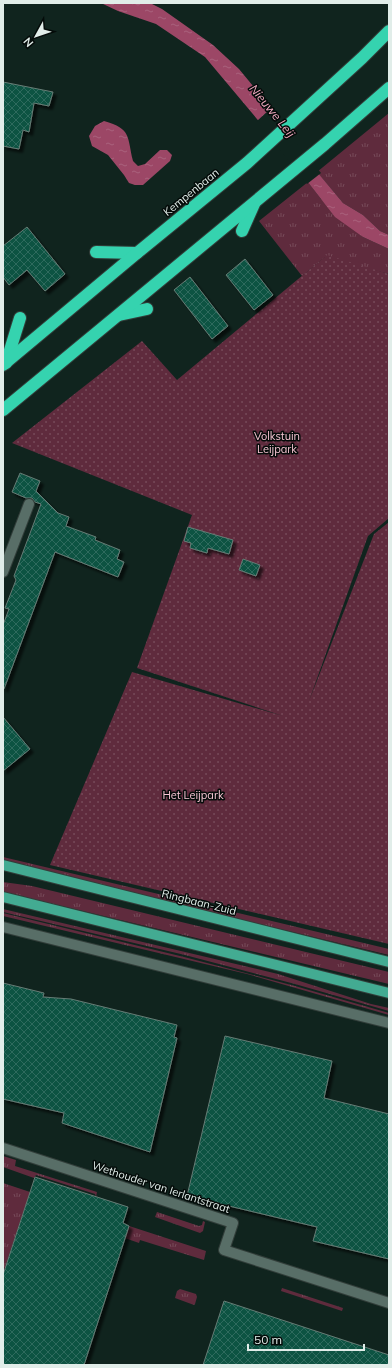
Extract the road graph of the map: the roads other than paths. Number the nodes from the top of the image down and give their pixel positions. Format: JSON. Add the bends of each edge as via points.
{"nodes":[{"id":1,"x":389,"y":31,"type":"edge"},
{"id":2,"x":389,"y":88,"type":"edge"},
{"id":3,"x":255,"y":201,"type":"junction"},
{"id":4,"x":242,"y":231,"type":"dead end"},
{"id":5,"x":96,"y":252,"type":"dead end"},
{"id":6,"x":137,"y":253,"type":"junction"},
{"id":7,"x":147,"y":310,"type":"dead end"},
{"id":8,"x":118,"y":315,"type":"junction"},
{"id":9,"x":20,"y":318,"type":"dead end"},
{"id":10,"x":4,"y":364,"type":"edge"},
{"id":11,"x":3,"y":410,"type":"edge"},
{"id":12,"x":29,"y":504,"type":"dead end"},
{"id":13,"x":3,"y":572,"type":"edge"},
{"id":14,"x":3,"y":865,"type":"edge"},
{"id":15,"x":3,"y":897,"type":"edge"},
{"id":16,"x":3,"y":927,"type":"edge"},
{"id":17,"x":389,"y":962,"type":"edge"},
{"id":18,"x":389,"y":993,"type":"edge"},
{"id":19,"x":389,"y":1023,"type":"edge"},
{"id":20,"x":3,"y":1148,"type":"edge"},
{"id":21,"x":389,"y":1304,"type":"edge"}],
"edges":[{"from":1,"to":6,"type":"highway","name":"Kempenbaan","via":[[247,163]]},
{"from":2,"to":3,"type":"highway"},
{"from":3,"to":4,"type":"highway"},
{"from":3,"to":8,"type":"highway"},
{"from":5,"to":6,"type":"highway"},
{"from":6,"to":10,"type":"highway","name":"Kempenbaan"},
{"from":7,"to":8,"type":"highway"},
{"from":8,"to":11,"type":"highway"},
{"from":9,"to":10,"type":"highway"},
{"from":12,"to":13,"type":"street"},
{"from":14,"to":17,"type":"main road","name":"Ringbaan-Zuid"},
{"from":15,"to":18,"type":"main road"},
{"from":16,"to":19,"type":"street"},
{"from":20,"to":21,"type":"street","name":"Wethouder van Ierlantstraat","via":[[232,1223],[224,1250]]}]}
